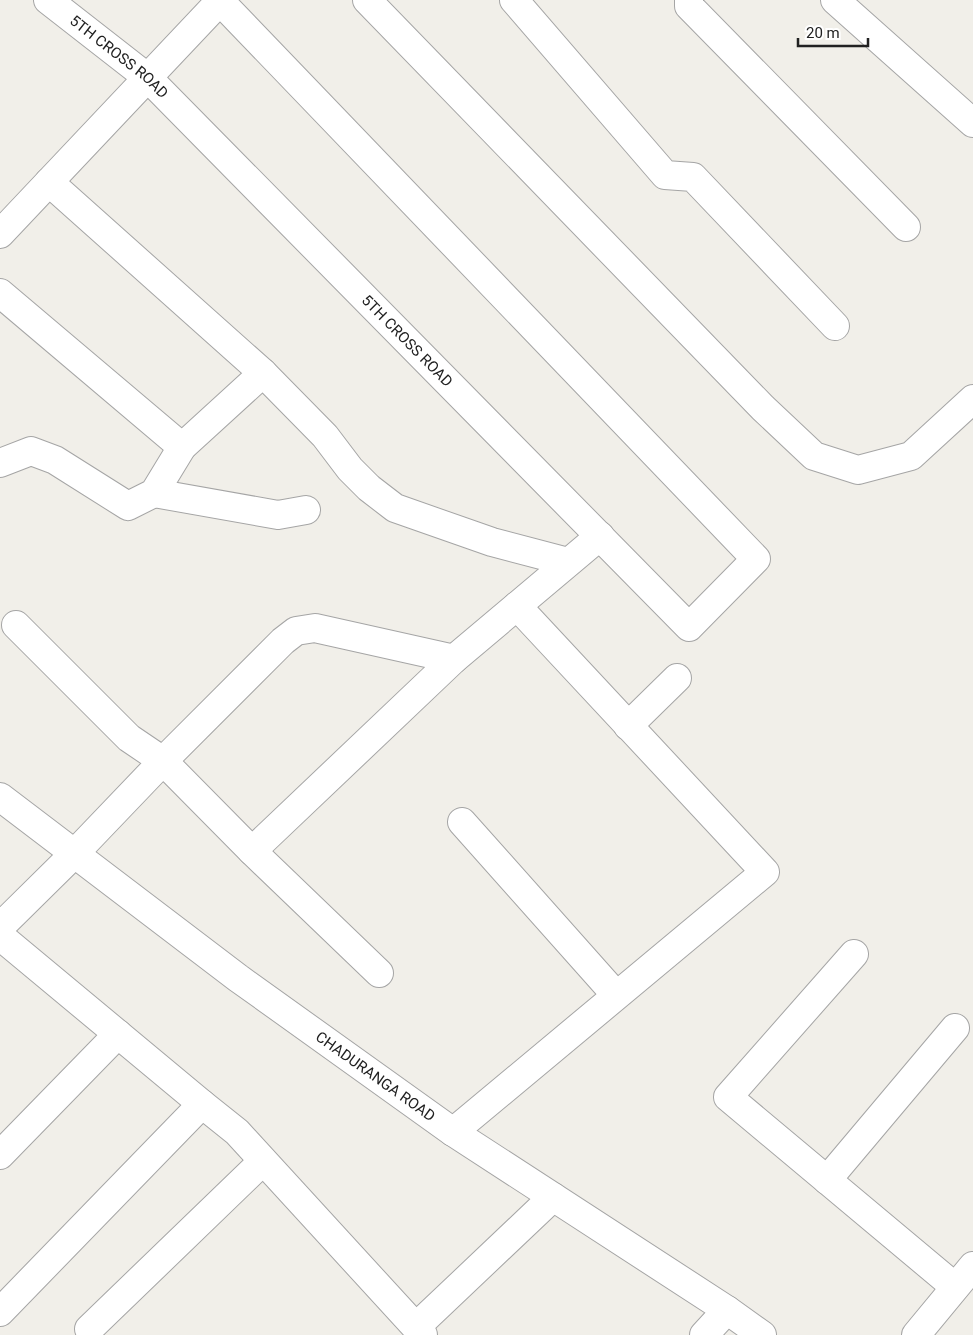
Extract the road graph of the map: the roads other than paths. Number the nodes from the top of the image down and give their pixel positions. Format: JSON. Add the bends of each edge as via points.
{"nodes":[{"id":1,"x":48,"y":0,"type":"edge"},
{"id":2,"x":220,"y":0,"type":"edge"},
{"id":3,"x":368,"y":0,"type":"edge"},
{"id":4,"x":514,"y":0,"type":"edge"},
{"id":5,"x":689,"y":0,"type":"edge"},
{"id":6,"x":835,"y":0,"type":"edge"},
{"id":7,"x":148,"y":78,"type":"junction"},
{"id":8,"x":973,"y":123,"type":"edge"},
{"id":9,"x":49,"y":182,"type":"junction"},
{"id":10,"x":906,"y":227,"type":"dead end"},
{"id":11,"x":0,"y":234,"type":"edge"},
{"id":12,"x":0,"y":293,"type":"edge"},
{"id":13,"x":835,"y":326,"type":"dead end"},
{"id":14,"x":263,"y":373,"type":"junction"},
{"id":15,"x":973,"y":399,"type":"edge"},
{"id":16,"x":182,"y":448,"type":"junction"},
{"id":17,"x":0,"y":463,"type":"edge"},
{"id":18,"x":154,"y":494,"type":"junction"},
{"id":19,"x":306,"y":510,"type":"dead end"},
{"id":20,"x":600,"y":536,"type":"junction"},
{"id":21,"x":568,"y":562,"type":"junction"},
{"id":22,"x":517,"y":606,"type":"junction"},
{"id":23,"x":16,"y":625,"type":"dead end"},
{"id":24,"x":454,"y":659,"type":"junction"},
{"id":25,"x":676,"y":678,"type":"dead end"},
{"id":26,"x":628,"y":726,"type":"junction"},
{"id":27,"x":163,"y":761,"type":"junction"},
{"id":28,"x":0,"y":797,"type":"edge"},
{"id":29,"x":462,"y":822,"type":"dead end"},
{"id":30,"x":252,"y":851,"type":"junction"},
{"id":31,"x":74,"y":854,"type":"junction"},
{"id":32,"x":0,"y":927,"type":"edge"},
{"id":33,"x":0,"y":936,"type":"edge"},
{"id":34,"x":854,"y":954,"type":"dead end"},
{"id":35,"x":379,"y":973,"type":"dead end"},
{"id":36,"x":616,"y":995,"type":"junction"},
{"id":37,"x":955,"y":1028,"type":"dead end"},
{"id":38,"x":118,"y":1034,"type":"junction"},
{"id":39,"x":202,"y":1104,"type":"junction"},
{"id":40,"x":453,"y":1132,"type":"junction"},
{"id":41,"x":0,"y":1155,"type":"edge"},
{"id":42,"x":263,"y":1161,"type":"junction"},
{"id":43,"x":826,"y":1180,"type":"junction"},
{"id":44,"x":553,"y":1197,"type":"junction"},
{"id":45,"x":973,"y":1266,"type":"edge"},
{"id":46,"x":954,"y":1287,"type":"junction"},
{"id":47,"x":727,"y":1310,"type":"junction"},
{"id":48,"x":0,"y":1312,"type":"edge"},
{"id":49,"x":89,"y":1329,"type":"dead end"},
{"id":50,"x":419,"y":1331,"type":"edge"},
{"id":51,"x":704,"y":1335,"type":"edge"},
{"id":52,"x":762,"y":1335,"type":"edge"},
{"id":53,"x":916,"y":1335,"type":"edge"}],
"edges":[{"from":1,"to":7,"type":"street","name":"5TH CROSS ROAD"},
{"from":2,"to":7,"type":"street"},
{"from":2,"to":20,"type":"street","name":"5TH CROSS ROAD","via":[[756,559],[688,627]]},
{"from":3,"to":15,"type":"street","via":[[763,408],[814,456],[858,470],[911,456]]},
{"from":4,"to":13,"type":"street","via":[[665,175],[693,177]]},
{"from":5,"to":10,"type":"street","via":[[689,6]]},
{"from":6,"to":8,"type":"street"},
{"from":7,"to":9,"type":"street"},
{"from":7,"to":20,"type":"street","name":"5TH CROSS ROAD"},
{"from":9,"to":11,"type":"street"},
{"from":9,"to":14,"type":"street"},
{"from":12,"to":16,"type":"street"},
{"from":14,"to":16,"type":"street"},
{"from":14,"to":21,"type":"street","via":[[325,436],[350,469],[396,508],[492,542]]},
{"from":16,"to":18,"type":"street"},
{"from":17,"to":18,"type":"street","via":[[31,451],[55,460],[128,506]]},
{"from":18,"to":19,"type":"street","via":[[278,515]]},
{"from":20,"to":21,"type":"street"},
{"from":21,"to":22,"type":"street"},
{"from":22,"to":24,"type":"street"},
{"from":22,"to":26,"type":"street"},
{"from":23,"to":27,"type":"street","via":[[129,738]]},
{"from":24,"to":27,"type":"street","via":[[315,628],[296,631]]},
{"from":24,"to":30,"type":"street"},
{"from":25,"to":26,"type":"street"},
{"from":26,"to":36,"type":"street","via":[[765,872]]},
{"from":27,"to":30,"type":"street"},
{"from":27,"to":31,"type":"street"},
{"from":28,"to":31,"type":"street","name":"CHADURANGA ROAD"},
{"from":29,"to":36,"type":"street"},
{"from":30,"to":35,"type":"street"},
{"from":31,"to":32,"type":"street"},
{"from":31,"to":40,"type":"street","name":"CHADURANGA ROAD","via":[[238,978]]},
{"from":33,"to":38,"type":"street"},
{"from":34,"to":43,"type":"street","via":[[728,1097]]},
{"from":36,"to":40,"type":"street"},
{"from":37,"to":43,"type":"street"},
{"from":38,"to":39,"type":"street"},
{"from":38,"to":41,"type":"street"},
{"from":39,"to":42,"type":"street","via":[[237,1132]]},
{"from":39,"to":48,"type":"street"},
{"from":40,"to":44,"type":"street","name":"CHADURANGA ROAD"},
{"from":42,"to":49,"type":"street"},
{"from":42,"to":50,"type":"street"},
{"from":43,"to":46,"type":"street"},
{"from":44,"to":47,"type":"street","name":"CHADURANGA ROAD"},
{"from":44,"to":50,"type":"street"},
{"from":45,"to":46,"type":"street"},
{"from":46,"to":53,"type":"street"},
{"from":47,"to":51,"type":"street"},
{"from":47,"to":52,"type":"street","name":"CHADURANGA ROAD"}]}
